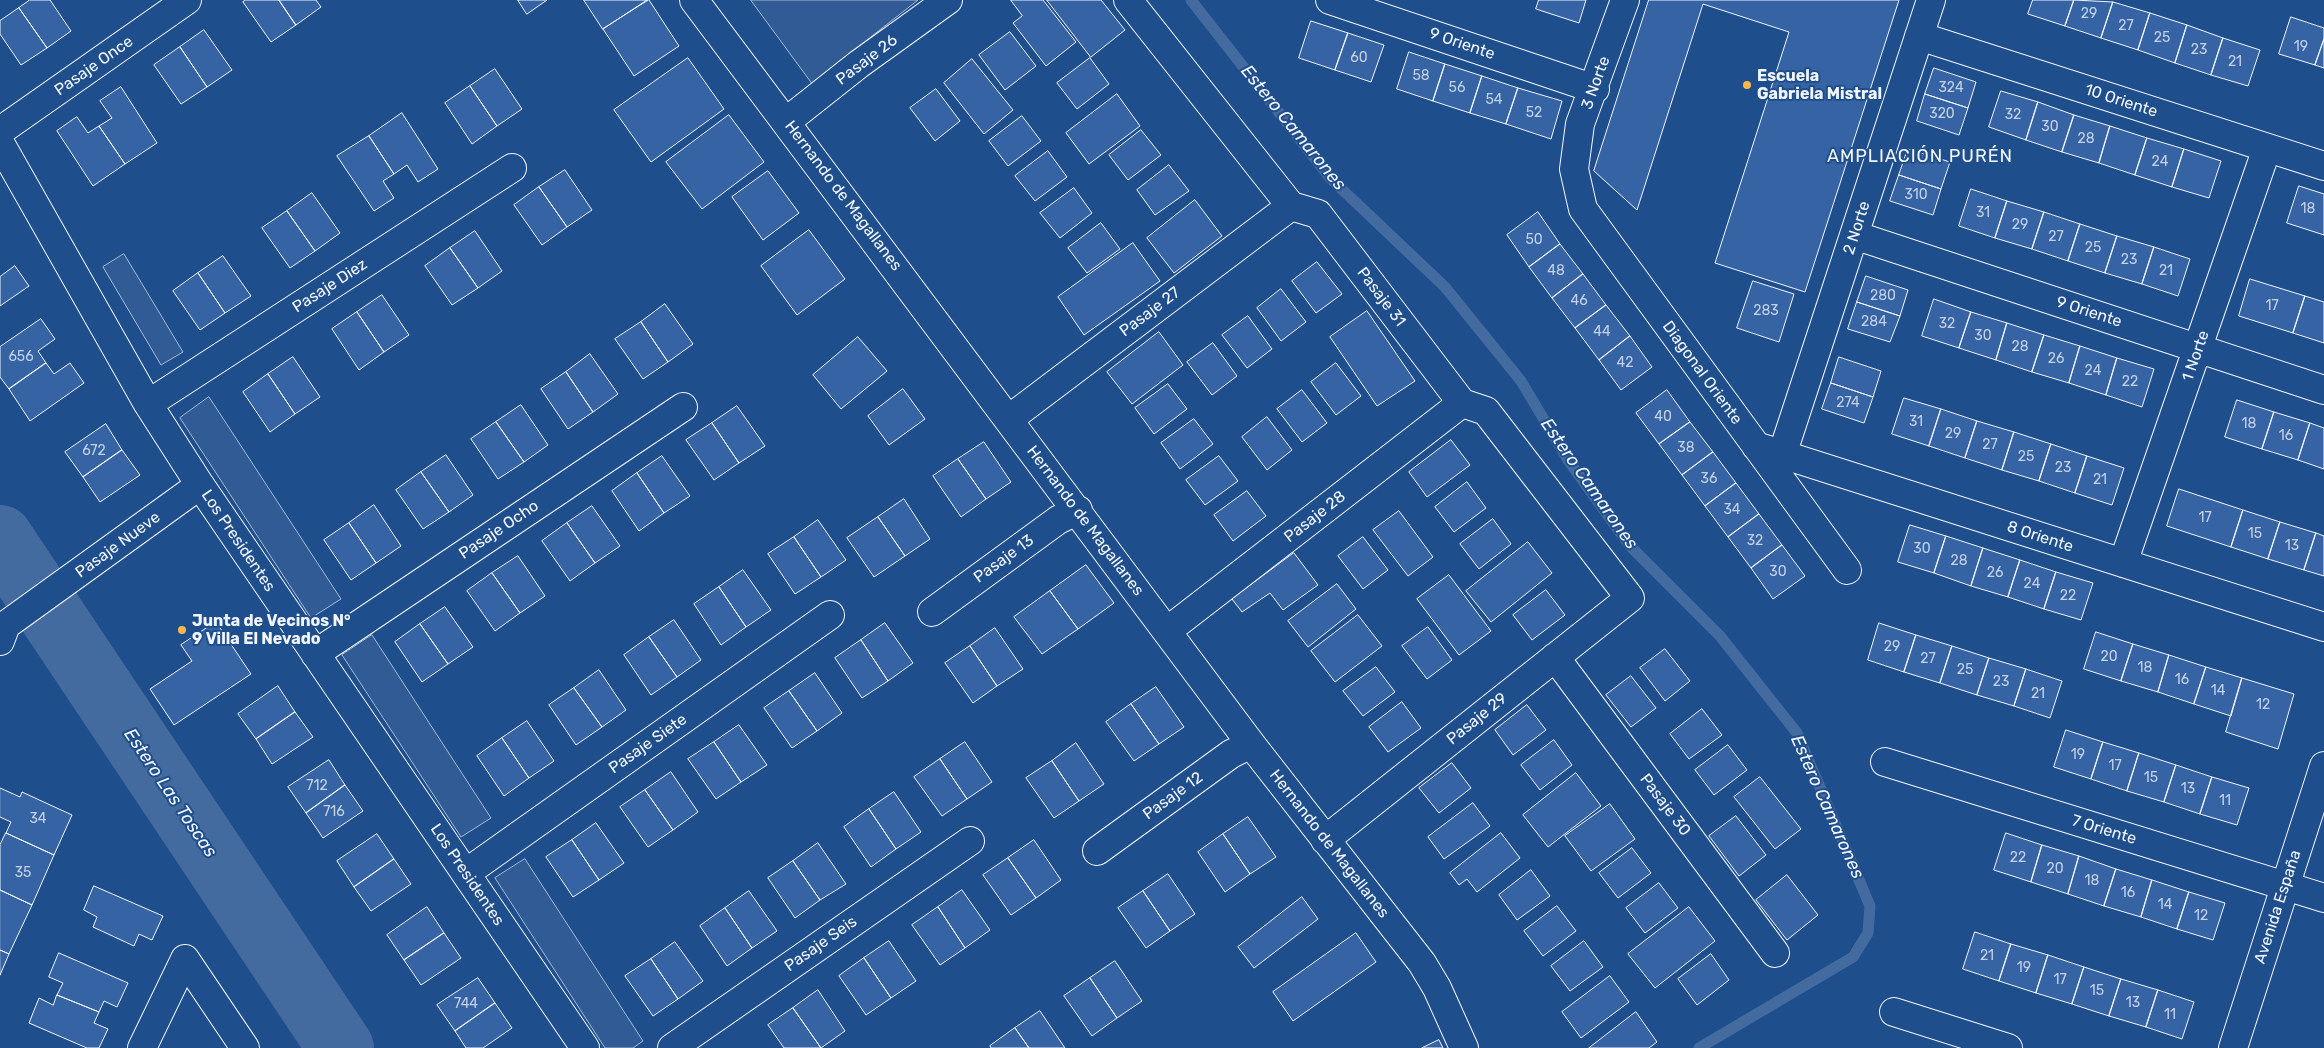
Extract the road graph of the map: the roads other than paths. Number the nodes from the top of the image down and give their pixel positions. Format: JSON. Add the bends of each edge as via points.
{"nodes":[{"id":1,"x":187,"y":0,"type":"edge"},
{"id":2,"x":694,"y":0,"type":"edge"},
{"id":3,"x":948,"y":0,"type":"edge"},
{"id":4,"x":1128,"y":0,"type":"edge"},
{"id":5,"x":1330,"y":0,"type":"edge"},
{"id":6,"x":1625,"y":0,"type":"edge"},
{"id":7,"x":1931,"y":0,"type":"edge"},
{"id":8,"x":1918,"y":36,"type":"junction"},
{"id":9,"x":1595,"y":89,"type":"junction"},
{"id":10,"x":787,"y":121,"type":"junction"},
{"id":11,"x":0,"y":131,"type":"edge"},
{"id":12,"x":0,"y":143,"type":"edge"},
{"id":13,"x":2267,"y":148,"type":"junction"},
{"id":14,"x":2324,"y":166,"type":"edge"},
{"id":15,"x":512,"y":168,"type":"dead end"},
{"id":16,"x":1574,"y":169,"type":"joint"},
{"id":17,"x":1290,"y":206,"type":"junction"},
{"id":18,"x":1854,"y":235,"type":"junction"},
{"id":19,"x":2199,"y":348,"type":"junction"},
{"id":20,"x":2324,"y":390,"type":"edge"},
{"id":21,"x":1462,"y":403,"type":"junction"},
{"id":22,"x":148,"y":404,"type":"junction"},
{"id":23,"x":683,"y":407,"type":"dead end"},
{"id":24,"x":1009,"y":419,"type":"junction"},
{"id":25,"x":1756,"y":446,"type":"junction"},
{"id":26,"x":1782,"y":455,"type":"junction"},
{"id":27,"x":200,"y":485,"type":"junction"},
{"id":28,"x":1078,"y":510,"type":"junction"},
{"id":29,"x":2123,"y":563,"type":"junction"},
{"id":30,"x":1847,"y":570,"type":"dead end"},
{"id":31,"x":932,"y":612,"type":"dead end"},
{"id":32,"x":830,"y":615,"type":"dead end"},
{"id":33,"x":2324,"y":627,"type":"edge"},
{"id":34,"x":1167,"y":631,"type":"junction"},
{"id":35,"x":3,"y":633,"type":"edge"},
{"id":36,"x":315,"y":654,"type":"junction"},
{"id":37,"x":1555,"y":657,"type":"junction"},
{"id":38,"x":1251,"y":744,"type":"junction"},
{"id":39,"x":1885,"y":762,"type":"dead end"},
{"id":40,"x":2324,"y":766,"type":"edge"},
{"id":41,"x":1325,"y":840,"type":"junction"},
{"id":42,"x":970,"y":841,"type":"dead end"},
{"id":43,"x":1097,"y":851,"type":"dead end"},
{"id":44,"x":466,"y":873,"type":"junction"},
{"id":45,"x":2285,"y":886,"type":"junction"},
{"id":46,"x":2324,"y":898,"type":"edge"},
{"id":47,"x":1775,"y":953,"type":"dead end"},
{"id":48,"x":1894,"y":1012,"type":"dead end"},
{"id":49,"x":142,"y":1048,"type":"edge"},
{"id":50,"x":245,"y":1048,"type":"edge"},
{"id":51,"x":585,"y":1048,"type":"edge"},
{"id":52,"x":672,"y":1048,"type":"edge"},
{"id":53,"x":1464,"y":1048,"type":"edge"},
{"id":54,"x":2008,"y":1048,"type":"edge"},
{"id":55,"x":2233,"y":1048,"type":"edge"}],
"edges":[{"from":1,"to":11,"type":"street","name":"Pasaje Once"},
{"from":2,"to":10,"type":"street","name":"Hernando de Magallanes"},
{"from":3,"to":10,"type":"street","name":"Pasaje 26"},
{"from":4,"to":17,"type":"street"},
{"from":5,"to":9,"type":"street","name":"9 Oriente"},
{"from":6,"to":9,"type":"street","name":"3 Norte"},
{"from":7,"to":8,"type":"street","name":"2 Norte"},
{"from":8,"to":13,"type":"street","name":"10 Oriente"},
{"from":8,"to":18,"type":"street","name":"2 Norte"},
{"from":9,"to":16,"type":"street","name":"3 Norte","via":[[1580,124]]},
{"from":10,"to":24,"type":"street","name":"Hernando de Magallanes"},
{"from":12,"to":22,"type":"street","name":"Los Presidentes"},
{"from":13,"to":14,"type":"street","name":"10 Oriente"},
{"from":13,"to":19,"type":"street","name":"1 Norte"},
{"from":15,"to":22,"type":"street","name":"Pasaje Diez"},
{"from":16,"to":25,"type":"street","name":"Diagonal Oriente","via":[[1583,209]]},
{"from":17,"to":21,"type":"street","name":"Pasaje 31","via":[[1318,214]]},
{"from":17,"to":24,"type":"street","name":"Pasaje 27"},
{"from":18,"to":19,"type":"street","name":"9 Oriente"},
{"from":18,"to":26,"type":"street","name":"2 Norte"},
{"from":19,"to":20,"type":"street","name":"9 Oriente"},
{"from":19,"to":29,"type":"street","name":"1 Norte"},
{"from":21,"to":34,"type":"street","name":"Pasaje 28"},
{"from":21,"to":37,"type":"street","name":"Pasaje 29","via":[[1486,411],[1630,598]]},
{"from":22,"to":27,"type":"street","name":"Los Presidentes"},
{"from":23,"to":36,"type":"street","name":"Pasaje Ocho"},
{"from":24,"to":28,"type":"street","name":"Hernando de Magallanes"},
{"from":25,"to":26,"type":"street","name":"8 Oriente"},
{"from":25,"to":30,"type":"street","name":"Diagonal Oriente"},
{"from":26,"to":29,"type":"street","name":"8 Oriente"},
{"from":27,"to":35,"type":"street","name":"Pasaje Nueve","via":[[36,604]]},
{"from":27,"to":36,"type":"street","name":"Los Presidentes"},
{"from":28,"to":31,"type":"street","name":"Pasaje 13","via":[[1058,520]]},
{"from":28,"to":34,"type":"street","name":"Hernando de Magallanes"},
{"from":29,"to":33,"type":"street","name":"8 Oriente"},
{"from":32,"to":44,"type":"street","name":"Pasaje Siete"},
{"from":34,"to":38,"type":"street","name":"Hernando de Magallanes"},
{"from":36,"to":44,"type":"street","name":"Los Presidentes"},
{"from":37,"to":41,"type":"street","name":"Pasaje 29"},
{"from":37,"to":47,"type":"street","name":"Pasaje 30"},
{"from":38,"to":41,"type":"street","name":"Hernando de Magallanes"},
{"from":38,"to":43,"type":"street","name":"Pasaje 12","via":[[1231,754]]},
{"from":39,"to":45,"type":"street","name":"7 Oriente"},
{"from":40,"to":45,"type":"street","name":"Avenida España"},
{"from":41,"to":53,"type":"street","name":"Hernando de Magallanes","via":[[1422,964],[1437,988]]},
{"from":42,"to":52,"type":"street","name":"Pasaje Seis"},
{"from":44,"to":51,"type":"street","name":"Los Presidentes"},
{"from":45,"to":46,"type":"street","name":"7 Oriente"},
{"from":45,"to":55,"type":"street","name":"Avenida España"},
{"from":48,"to":54,"type":"street"},
{"from":49,"to":50,"type":"street","via":[[185,959]]}]}
